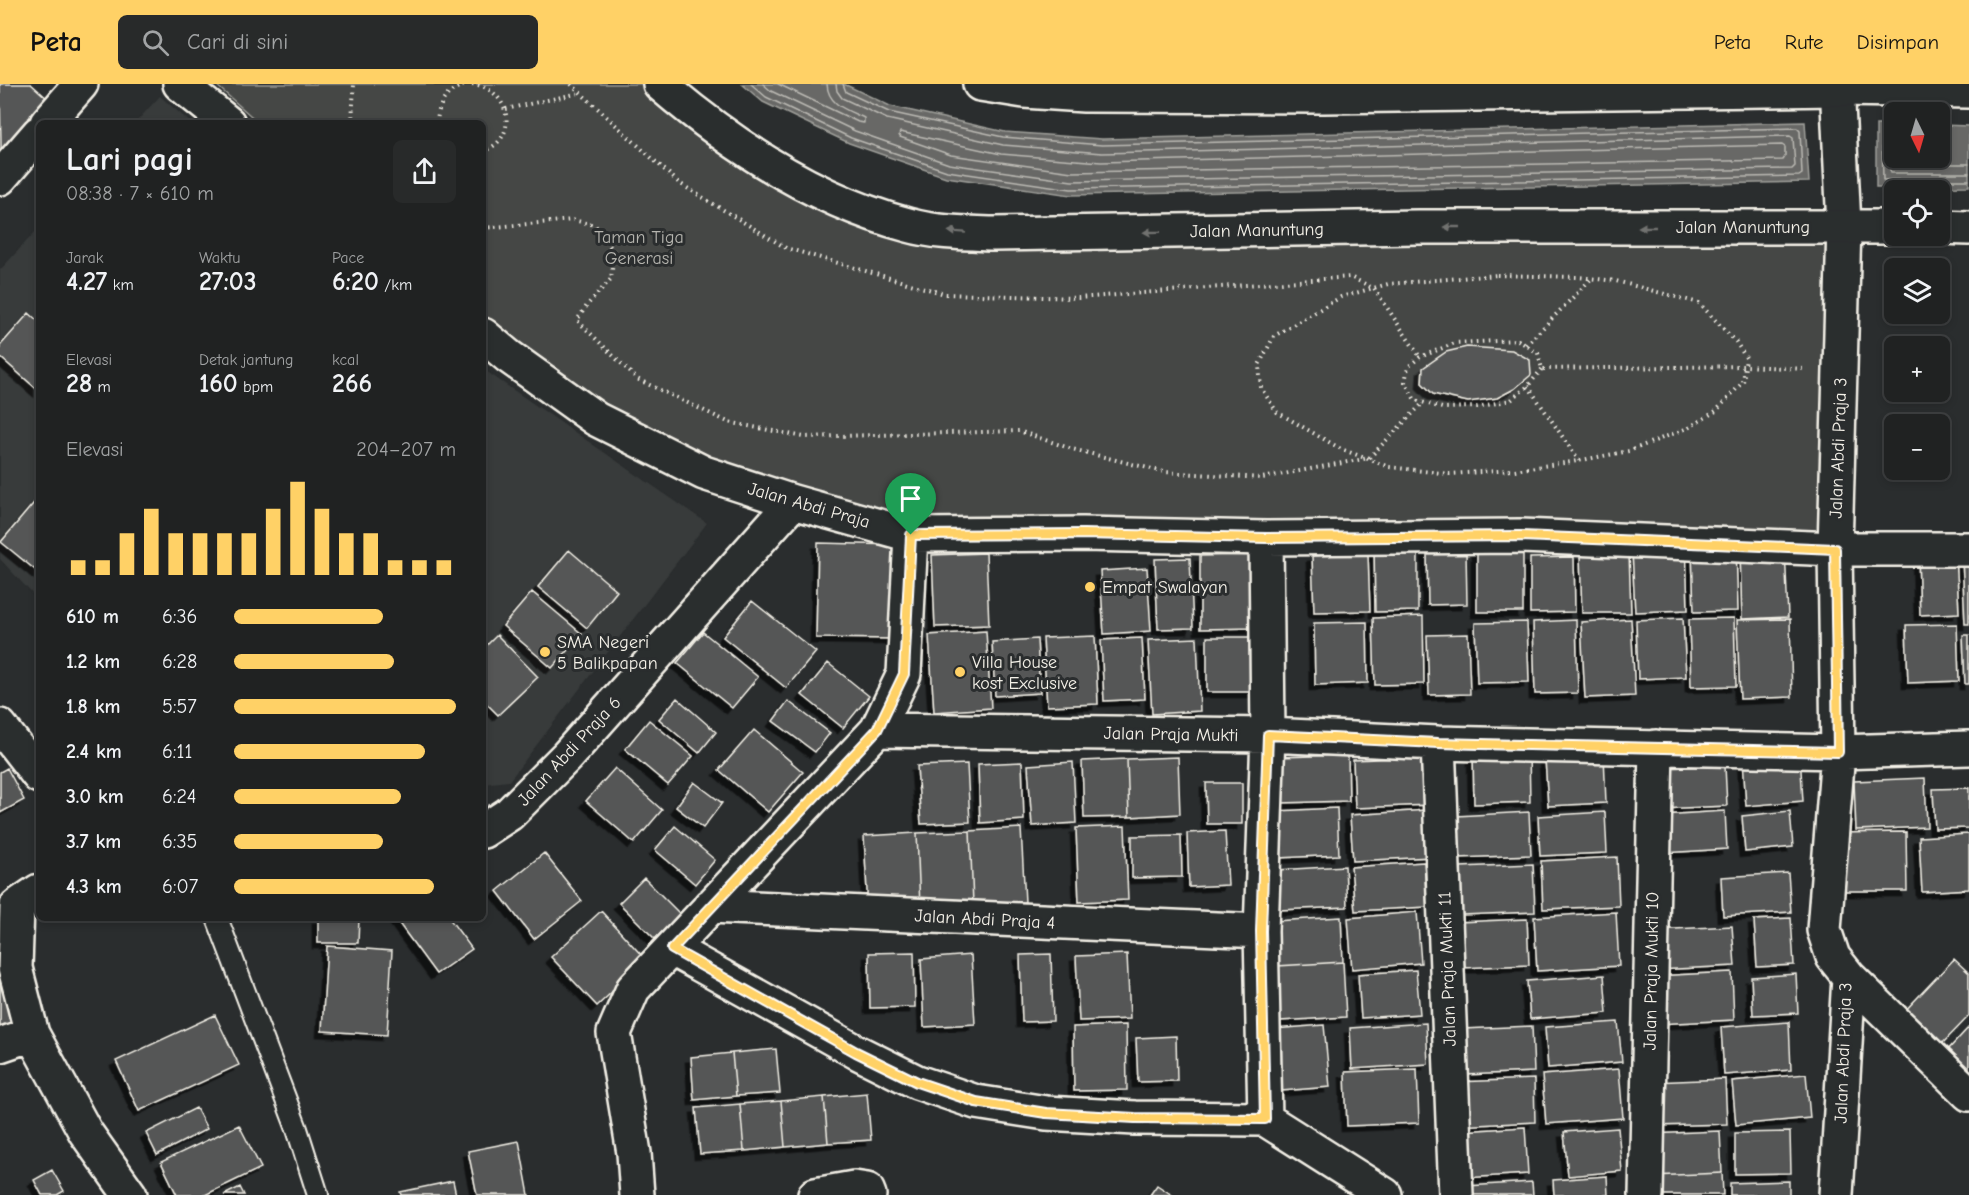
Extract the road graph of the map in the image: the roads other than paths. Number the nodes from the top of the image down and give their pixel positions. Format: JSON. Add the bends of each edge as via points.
{"nodes":[{"id":1,"x":81,"y":84,"type":"edge"},
{"id":2,"x":180,"y":84,"type":"edge"},
{"id":3,"x":660,"y":84,"type":"edge"},
{"id":4,"x":980,"y":84,"type":"edge"},
{"id":5,"x":1643,"y":88,"type":"edge"},
{"id":6,"x":1492,"y":89,"type":"edge"},
{"id":7,"x":1948,"y":89,"type":"edge"},
{"id":8,"x":1323,"y":90,"type":"edge"},
{"id":9,"x":1837,"y":96,"type":"edge"},
{"id":10,"x":50,"y":120,"type":"edge"},
{"id":11,"x":224,"y":120,"type":"edge"},
{"id":12,"x":36,"y":136,"type":"edge"},
{"id":13,"x":0,"y":178,"type":"edge"},
{"id":14,"x":1844,"y":226,"type":"junction"},
{"id":15,"x":1884,"y":227,"type":"edge"},
{"id":16,"x":1950,"y":227,"type":"edge"},
{"id":17,"x":1969,"y":228,"type":"edge"},
{"id":18,"x":486,"y":338,"type":"edge"},
{"id":19,"x":793,"y":502,"type":"junction"},
{"id":20,"x":911,"y":535,"type":"junction"},
{"id":21,"x":1266,"y":538,"type":"junction"},
{"id":22,"x":1835,"y":549,"type":"junction"},
{"id":23,"x":1969,"y":549,"type":"edge"},
{"id":24,"x":0,"y":726,"type":"edge"},
{"id":25,"x":877,"y":730,"type":"junction"},
{"id":26,"x":1268,"y":735,"type":"junction"},
{"id":27,"x":1438,"y":743,"type":"junction"},
{"id":28,"x":1656,"y":747,"type":"junction"},
{"id":29,"x":1969,"y":748,"type":"edge"},
{"id":30,"x":1838,"y":752,"type":"junction"},
{"id":31,"x":36,"y":772,"type":"edge"},
{"id":32,"x":486,"y":829,"type":"edge"},
{"id":33,"x":19,"y":895,"type":"edge"},
{"id":34,"x":710,"y":906,"type":"junction"},
{"id":35,"x":218,"y":921,"type":"edge"},
{"id":36,"x":1261,"y":931,"type":"junction"},
{"id":37,"x":672,"y":949,"type":"junction"},
{"id":38,"x":1849,"y":977,"type":"junction"},
{"id":39,"x":32,"y":1034,"type":"junction"},
{"id":40,"x":0,"y":1045,"type":"edge"},
{"id":41,"x":1969,"y":1094,"type":"edge"},
{"id":42,"x":1265,"y":1119,"type":"junction"},
{"id":43,"x":129,"y":1195,"type":"edge"},
{"id":44,"x":318,"y":1195,"type":"edge"},
{"id":45,"x":637,"y":1195,"type":"edge"},
{"id":46,"x":815,"y":1195,"type":"edge"},
{"id":47,"x":869,"y":1195,"type":"edge"},
{"id":48,"x":1385,"y":1195,"type":"edge"},
{"id":49,"x":1456,"y":1195,"type":"edge"},
{"id":50,"x":1646,"y":1195,"type":"edge"},
{"id":51,"x":1836,"y":1195,"type":"edge"}],
"edges":[{"from":1,"to":10,"type":"street"},
{"from":2,"to":11,"type":"street"},
{"from":14,"to":3,"type":"street","name":"Jalan Manuntung","one_way":true,"via":[[1418,227],[994,234],[939,231],[865,212],[789,177]]},
{"from":4,"to":8,"type":"street","via":[[1084,95]]},
{"from":5,"to":6,"type":"street"},
{"from":5,"to":9,"type":"street"},
{"from":6,"to":8,"type":"street"},
{"from":7,"to":9,"type":"street"},
{"from":9,"to":14,"type":"street","name":"Jalan Abdi Praja 3"},
{"from":12,"to":13,"type":"street"},
{"from":14,"to":15,"type":"street","name":"Jalan Manuntung"},
{"from":14,"to":22,"type":"street","name":"Jalan Abdi Praja 3"},
{"from":16,"to":17,"type":"street"},
{"from":18,"to":19,"type":"street","name":"Jalan Abdi Praja","via":[[596,418],[704,473]]},
{"from":19,"to":20,"type":"street","name":"Jalan Abdi Praja"},
{"from":19,"to":32,"type":"street","name":"Jalan Abdi Praja 6","via":[[567,756],[509,814]]},
{"from":20,"to":21,"type":"street","name":"Jalan Abdi Praja"},
{"from":20,"to":25,"type":"street","via":[[904,674]]},
{"from":21,"to":22,"type":"street","name":"Jalan Abdi Praja","via":[[1521,536]]},
{"from":21,"to":26,"type":"street"},
{"from":22,"to":23,"type":"street","name":"Jalan Abdi Praja"},
{"from":22,"to":30,"type":"street","name":"Jalan Abdi Praja 3"},
{"from":24,"to":31,"type":"street"},
{"from":25,"to":26,"type":"street","name":"Jalan Praja Mukti"},
{"from":25,"to":34,"type":"street"},
{"from":26,"to":27,"type":"street","name":"Jalan Praja Mukti"},
{"from":26,"to":36,"type":"street"},
{"from":27,"to":28,"type":"street","name":"Jalan Praja Mukti"},
{"from":27,"to":49,"type":"street","name":"Jalan Praja Mukti 11"},
{"from":28,"to":30,"type":"street","name":"Jalan Praja Mukti"},
{"from":28,"to":50,"type":"street","name":"Jalan Praja Mukti 10"},
{"from":29,"to":30,"type":"street","name":"Jalan Praja Mukti"},
{"from":30,"to":38,"type":"street","name":"Jalan Abdi Praja 3","via":[[1824,930],[1833,957]]},
{"from":33,"to":39,"type":"street","via":[[15,968]]},
{"from":34,"to":36,"type":"street","name":"Jalan Abdi Praja 4"},
{"from":34,"to":37,"type":"street"},
{"from":35,"to":44,"type":"lane"},
{"from":36,"to":42,"type":"street"},
{"from":37,"to":42,"type":"street","via":[[856,1052],[917,1082],[976,1102],[1046,1113]]},
{"from":37,"to":45,"type":"street","via":[[633,989],[614,1033]]},
{"from":38,"to":41,"type":"street"},
{"from":38,"to":51,"type":"street","name":"Jalan Abdi Praja 3"},
{"from":39,"to":40,"type":"street"},
{"from":39,"to":43,"type":"street","via":[[86,1133]]},
{"from":42,"to":48,"type":"street"},
{"from":46,"to":47,"type":"street","via":[[854,1188],[867,1190]]}]}
